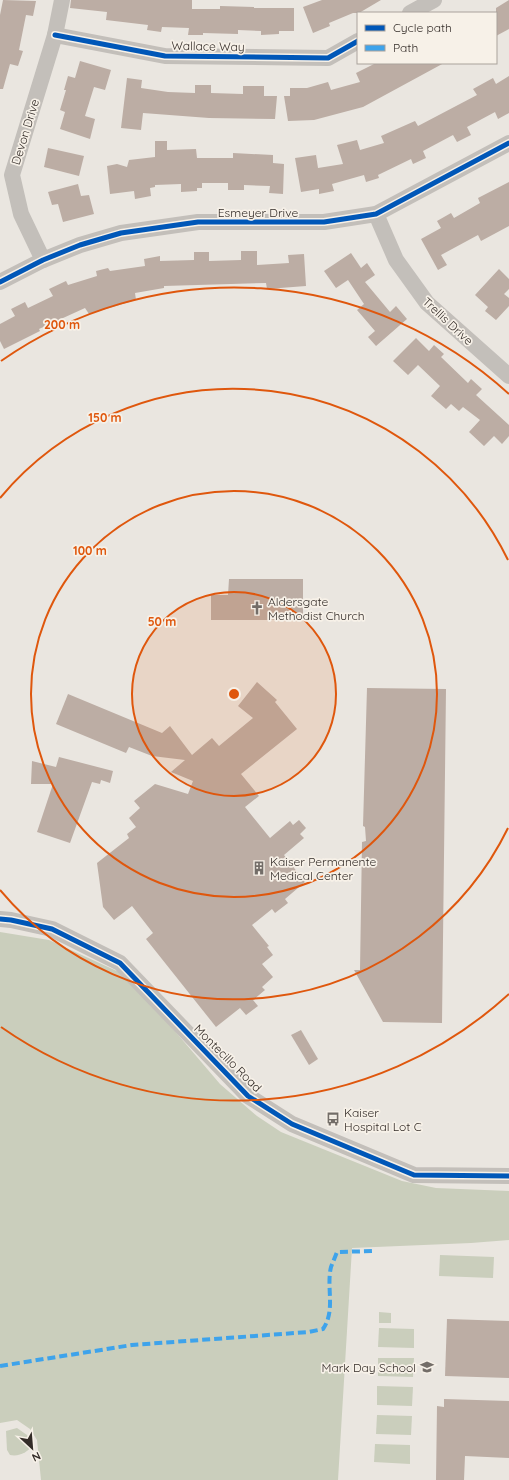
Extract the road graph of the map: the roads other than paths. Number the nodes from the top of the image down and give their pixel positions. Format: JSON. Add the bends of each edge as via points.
{"nodes":[{"id":1,"x":62,"y":0,"type":"edge"},
{"id":2,"x":434,"y":0,"type":"edge"},
{"id":3,"x":412,"y":12,"type":"edge"},
{"id":4,"x":55,"y":35,"type":"junction"},
{"id":5,"x":357,"y":42,"type":"edge"},
{"id":6,"x":509,"y":143,"type":"edge"},
{"id":7,"x":376,"y":214,"type":"junction"},
{"id":8,"x":43,"y":260,"type":"junction"},
{"id":9,"x":0,"y":282,"type":"edge"},
{"id":10,"x":509,"y":376,"type":"edge"},
{"id":11,"x":0,"y":919,"type":"edge"},
{"id":12,"x":509,"y":1176,"type":"edge"}],
"edges":[{"from":1,"to":4,"type":"street","name":"Devon Drive"},
{"from":2,"to":3,"type":"street"},
{"from":4,"to":5,"type":"street","name":"Wallace Way","via":[[165,56],[328,58]]},
{"from":4,"to":8,"type":"street","name":"Devon Drive","via":[[12,175],[21,214]]},
{"from":6,"to":7,"type":"street","name":"Esmeyer Drive"},
{"from":7,"to":8,"type":"street","name":"Esmeyer Drive","via":[[324,222],[198,222],[121,233],[80,245]]},
{"from":7,"to":10,"type":"street","name":"Trellis Drive","via":[[396,260],[427,303]]},
{"from":8,"to":9,"type":"street","name":"Esmeyer Drive"},
{"from":11,"to":12,"type":"street","name":"Montecillo Road","via":[[52,929],[120,963],[248,1096],[292,1124],[414,1175]]}]}
